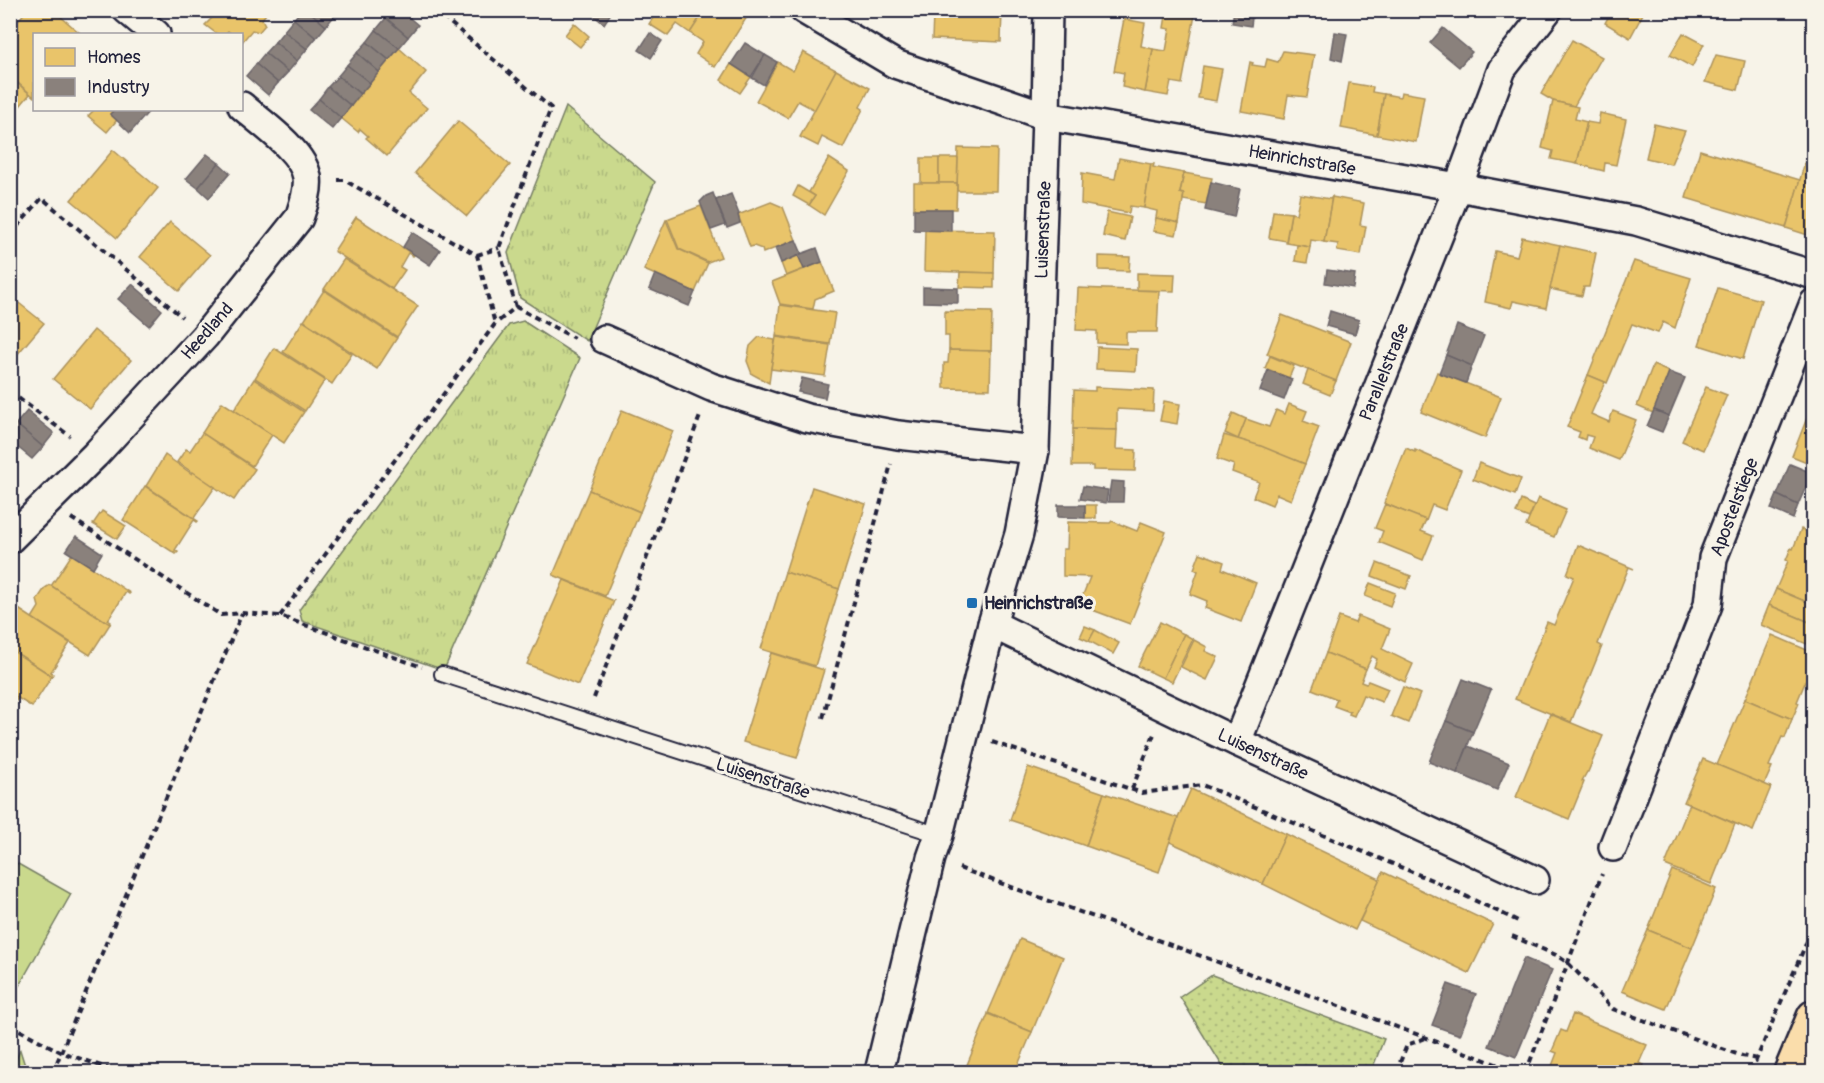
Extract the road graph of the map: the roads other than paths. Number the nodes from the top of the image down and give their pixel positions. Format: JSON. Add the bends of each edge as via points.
{"nodes":[{"id":1,"x":127,"y":10,"type":"edge"},
{"id":2,"x":804,"y":10,"type":"edge"},
{"id":3,"x":1048,"y":10,"type":"edge"},
{"id":4,"x":1548,"y":10,"type":"edge"},
{"id":5,"x":155,"y":33,"type":"edge"},
{"id":6,"x":243,"y":107,"type":"edge"},
{"id":7,"x":1046,"y":116,"type":"junction"},
{"id":8,"x":1458,"y":187,"type":"junction"},
{"id":9,"x":1814,"y":275,"type":"edge"},
{"id":10,"x":1814,"y":303,"type":"edge"},
{"id":11,"x":604,"y":339,"type":"road end"},
{"id":12,"x":1035,"y":450,"type":"junction"},
{"id":13,"x":10,"y":539,"type":"edge"},
{"id":14,"x":992,"y":624,"type":"junction"},
{"id":15,"x":442,"y":674,"type":"road end"},
{"id":16,"x":1237,"y":742,"type":"junction"},
{"id":17,"x":935,"y":846,"type":"junction"},
{"id":18,"x":1612,"y":847,"type":"road end"},
{"id":19,"x":1535,"y":880,"type":"dead end"},
{"id":20,"x":1814,"y":1017,"type":"edge"},
{"id":21,"x":879,"y":1072,"type":"edge"},
{"id":22,"x":1791,"y":1072,"type":"edge"}],
"edges":[{"from":1,"to":5,"type":"street"},
{"from":2,"to":7,"type":"street","name":"Heinrichstraße","via":[[895,64]]},
{"from":3,"to":7,"type":"street","name":"Luisenstraße"},
{"from":4,"to":8,"type":"street","name":"Parallelstraße","via":[[1503,69]]},
{"from":6,"to":13,"type":"street","name":"Heedland","via":[[295,153],[307,177],[299,218],[205,336]]},
{"from":7,"to":8,"type":"street","name":"Heinrichstraße"},
{"from":7,"to":12,"type":"street","name":"Luisenstraße"},
{"from":8,"to":9,"type":"street","name":"Heinrichstraße","via":[[1636,221]]},
{"from":8,"to":16,"type":"street","name":"Parallelstraße"},
{"from":10,"to":18,"type":"street","name":"Apostelstiege","via":[[1713,558],[1708,605]]},
{"from":11,"to":12,"type":"street","via":[[711,387],[807,418],[898,435]]},
{"from":12,"to":14,"type":"street","name":"Luisenstraße","via":[[1019,534]]},
{"from":14,"to":16,"type":"street","name":"Luisenstraße"},
{"from":14,"to":17,"type":"street","name":"Luisenstraße"},
{"from":15,"to":17,"type":"lane","name":"Luisenstraße","via":[[586,720]]},
{"from":16,"to":19,"type":"street","name":"Luisenstraße"},
{"from":17,"to":21,"type":"street","name":"Luisenstraße"},
{"from":20,"to":22,"type":"main road"}]}
